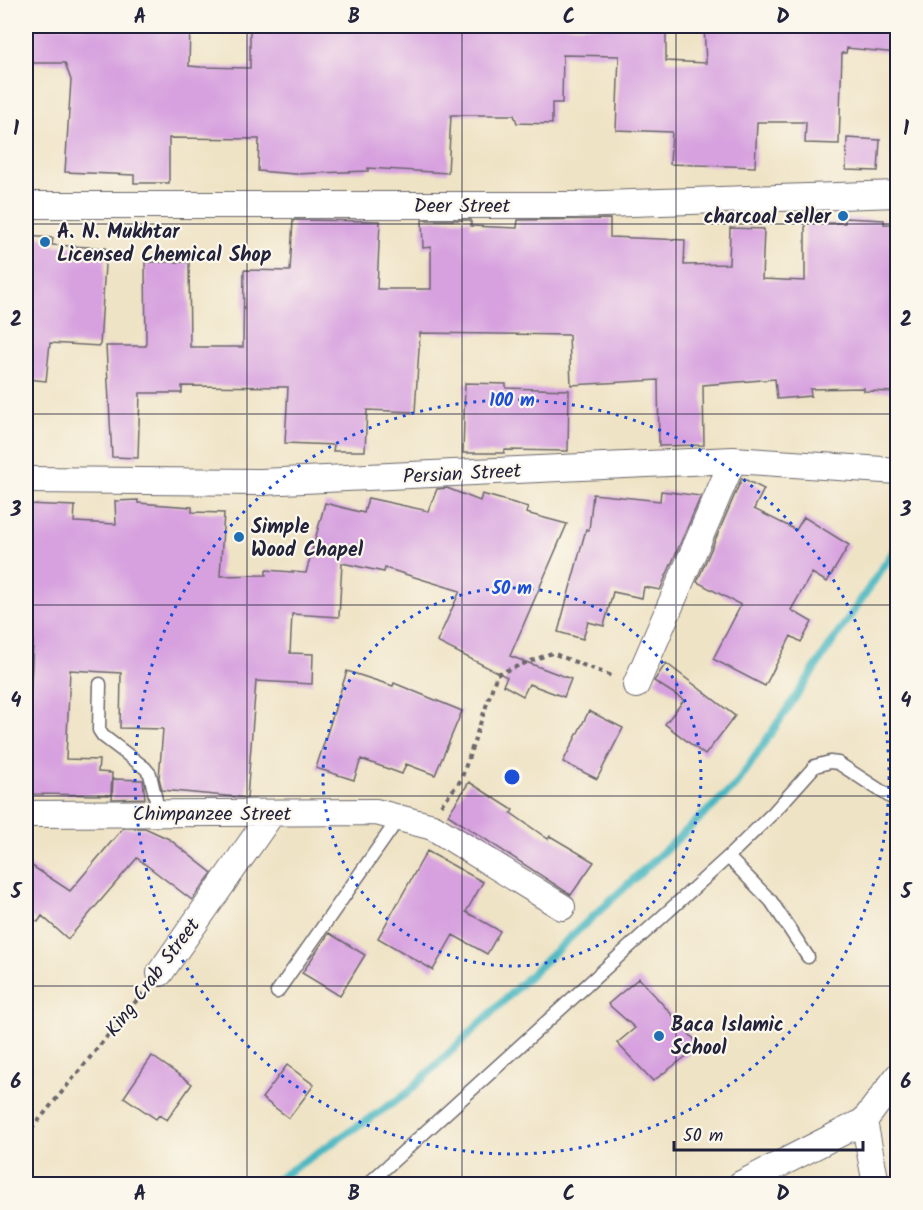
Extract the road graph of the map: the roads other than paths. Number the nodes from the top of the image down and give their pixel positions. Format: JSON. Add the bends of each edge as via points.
{"nodes":[{"id":1,"x":897,"y":194,"type":"edge"},
{"id":2,"x":26,"y":205,"type":"edge"},
{"id":3,"x":733,"y":460,"type":"junction"},
{"id":4,"x":897,"y":471,"type":"edge"},
{"id":5,"x":26,"y":480,"type":"edge"},
{"id":6,"x":100,"y":684,"type":"dead end"},
{"id":7,"x":636,"y":685,"type":"road end"},
{"id":8,"x":897,"y":802,"type":"edge"},
{"id":9,"x":26,"y":813,"type":"edge"},
{"id":10,"x":159,"y":813,"type":"junction"},
{"id":11,"x":272,"y":813,"type":"junction"},
{"id":12,"x":399,"y":818,"type":"junction"},
{"id":13,"x":728,"y":857,"type":"junction"},
{"id":14,"x":562,"y":907,"type":"dead end"},
{"id":15,"x":808,"y":957,"type":"dead end"},
{"id":16,"x":159,"y":972,"type":"road end"},
{"id":17,"x":277,"y":992,"type":"dead end"},
{"id":18,"x":896,"y":1079,"type":"edge"},
{"id":19,"x":864,"y":1121,"type":"junction"},
{"id":20,"x":368,"y":1185,"type":"edge"},
{"id":21,"x":741,"y":1185,"type":"edge"},
{"id":22,"x":876,"y":1185,"type":"edge"}],
"edges":[{"from":1,"to":2,"type":"street","name":"Deer Street","via":[[574,205]]},
{"from":3,"to":4,"type":"street","name":"Persian Street"},
{"from":3,"to":5,"type":"street","name":"Persian Street","via":[[261,482]]},
{"from":3,"to":7,"type":"street"},
{"from":6,"to":10,"type":"lane","via":[[99,730],[150,774]]},
{"from":8,"to":13,"type":"lane","via":[[838,763],[822,763]]},
{"from":9,"to":10,"type":"street","name":"Chimpanzee Street"},
{"from":10,"to":11,"type":"street","name":"Chimpanzee Street"},
{"from":11,"to":12,"type":"street","name":"Chimpanzee Street","via":[[376,812]]},
{"from":11,"to":16,"type":"street","name":"King Crab Street"},
{"from":12,"to":14,"type":"street","name":"Chimpanzee Street","via":[[425,825]]},
{"from":12,"to":17,"type":"lane"},
{"from":13,"to":15,"type":"lane","via":[[771,901]]},
{"from":13,"to":20,"type":"lane"},
{"from":18,"to":19,"type":"street"},
{"from":19,"to":21,"type":"street"},
{"from":19,"to":22,"type":"street"}]}
